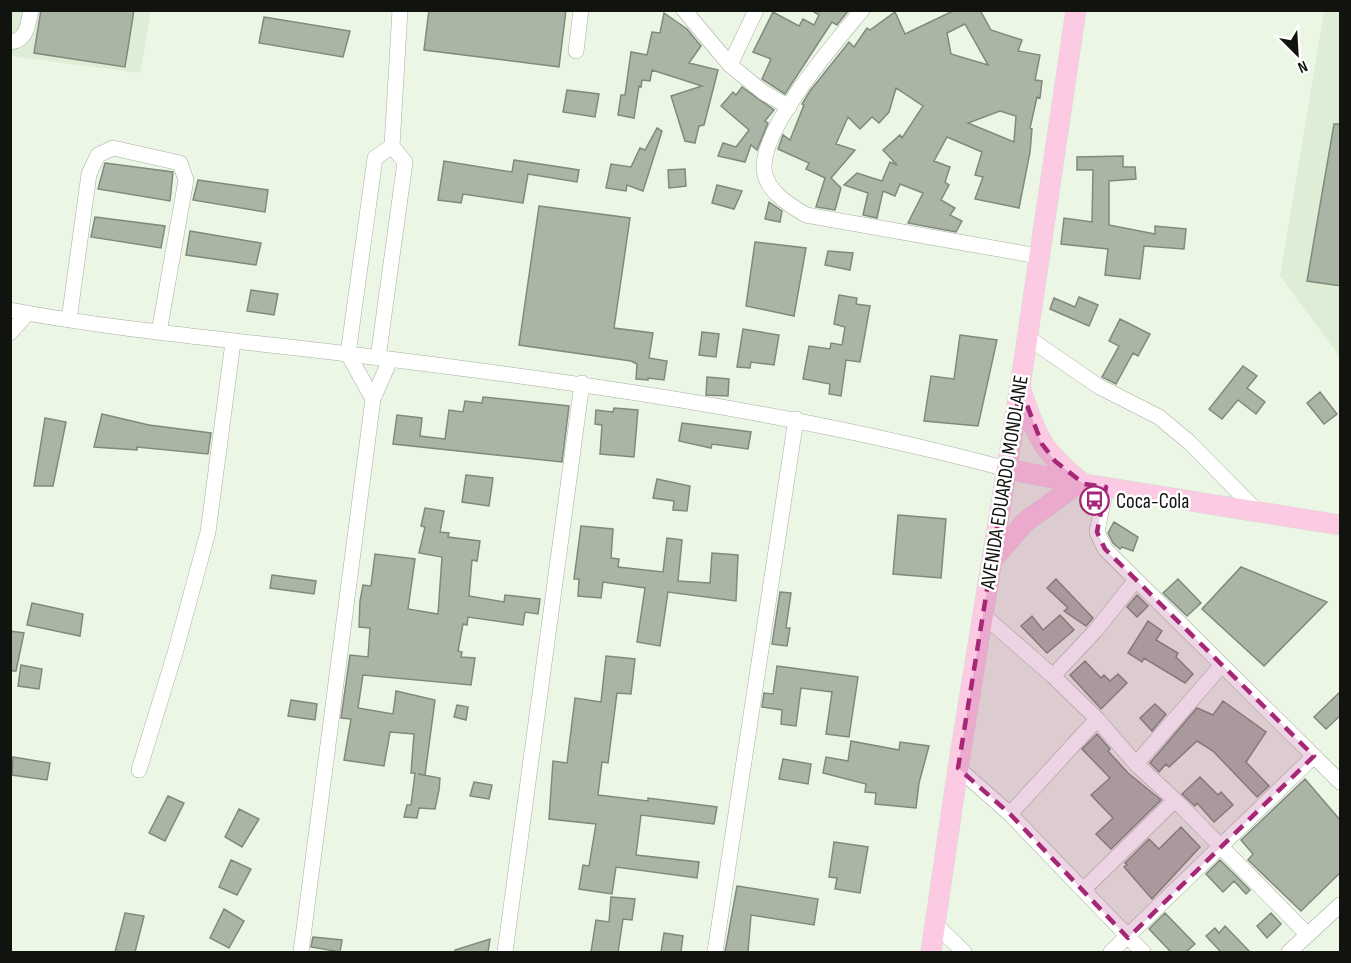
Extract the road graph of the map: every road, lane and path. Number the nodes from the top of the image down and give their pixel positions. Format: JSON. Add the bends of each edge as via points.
{"nodes":[{"id":1,"x":32,"y":10,"type":"edge"},
{"id":2,"x":400,"y":10,"type":"edge"},
{"id":3,"x":581,"y":10,"type":"edge"},
{"id":4,"x":684,"y":10,"type":"edge"},
{"id":5,"x":756,"y":10,"type":"edge"},
{"id":6,"x":862,"y":10,"type":"edge"},
{"id":7,"x":1076,"y":10,"type":"edge"},
{"id":8,"x":10,"y":42,"type":"edge"},
{"id":9,"x":576,"y":51,"type":"dead end"},
{"id":10,"x":730,"y":65,"type":"junction"},
{"id":11,"x":789,"y":107,"type":"junction"},
{"id":12,"x":392,"y":146,"type":"junction"},
{"id":13,"x":1038,"y":256,"type":"junction"},
{"id":14,"x":10,"y":310,"type":"edge"},
{"id":15,"x":27,"y":314,"type":"junction"},
{"id":16,"x":69,"y":320,"type":"junction"},
{"id":17,"x":159,"y":332,"type":"junction"},
{"id":18,"x":10,"y":333,"type":"edge"},
{"id":19,"x":1027,"y":337,"type":"junction"},
{"id":20,"x":233,"y":342,"type":"junction"},
{"id":21,"x":348,"y":354,"type":"junction"},
{"id":22,"x":384,"y":359,"type":"junction"},
{"id":23,"x":582,"y":383,"type":"junction"},
{"id":24,"x":1020,"y":387,"type":"junction"},
{"id":25,"x":373,"y":399,"type":"junction"},
{"id":26,"x":796,"y":419,"type":"junction"},
{"id":27,"x":1007,"y":469,"type":"junction"},
{"id":28,"x":1081,"y":483,"type":"junction"},
{"id":29,"x":1106,"y":487,"type":"junction"},
{"id":30,"x":1259,"y":513,"type":"junction"},
{"id":31,"x":1341,"y":525,"type":"edge"},
{"id":32,"x":992,"y":560,"type":"junction"},
{"id":33,"x":1135,"y":580,"type":"junction"},
{"id":34,"x":982,"y":614,"type":"junction"},
{"id":35,"x":1221,"y":666,"type":"junction"},
{"id":36,"x":1053,"y":676,"type":"junction"},
{"id":37,"x":1096,"y":719,"type":"junction"},
{"id":38,"x":1314,"y":756,"type":"junction"},
{"id":39,"x":1136,"y":764,"type":"junction"},
{"id":40,"x":958,"y":768,"type":"junction"},
{"id":41,"x":139,"y":770,"type":"dead end"},
{"id":42,"x":1341,"y":782,"type":"edge"},
{"id":43,"x":1175,"y":800,"type":"junction"},
{"id":44,"x":1010,"y":814,"type":"junction"},
{"id":45,"x":1221,"y":849,"type":"junction"},
{"id":46,"x":1083,"y":890,"type":"junction"},
{"id":47,"x":1339,"y":909,"type":"edge"},
{"id":48,"x":936,"y":925,"type":"junction"},
{"id":49,"x":1308,"y":935,"type":"junction"},
{"id":50,"x":1128,"y":938,"type":"junction"},
{"id":51,"x":301,"y":952,"type":"edge"},
{"id":52,"x":505,"y":952,"type":"edge"},
{"id":53,"x":715,"y":952,"type":"edge"},
{"id":54,"x":932,"y":952,"type":"edge"},
{"id":55,"x":964,"y":952,"type":"edge"},
{"id":56,"x":1111,"y":952,"type":"edge"},
{"id":57,"x":1143,"y":952,"type":"edge"},
{"id":58,"x":1288,"y":952,"type":"edge"}],
"edges":[{"from":1,"to":8,"type":"street","via":[[26,33],[18,42]]},
{"from":2,"to":12,"type":"street"},
{"from":3,"to":9,"type":"street"},
{"from":4,"to":10,"type":"street"},
{"from":5,"to":10,"type":"street"},
{"from":6,"to":11,"type":"street","via":[[804,81]]},
{"from":7,"to":13,"type":"main road","name":"AVENIDA EDUARDO MONDLANE"},
{"from":10,"to":11,"type":"street"},
{"from":11,"to":13,"type":"street","via":[[767,152],[764,170],[771,187],[784,202],[806,215]]},
{"from":12,"to":21,"type":"street","via":[[375,158]]},
{"from":12,"to":22,"type":"street","via":[[405,162]]},
{"from":13,"to":19,"type":"main road","name":"AVENIDA EDUARDO MONDLANE"},
{"from":14,"to":15,"type":"street"},
{"from":15,"to":16,"type":"street"},
{"from":15,"to":18,"type":"street"},
{"from":16,"to":17,"type":"street"},
{"from":16,"to":17,"type":"street","via":[[89,174],[98,155],[113,148],[180,163],[186,180]]},
{"from":17,"to":20,"type":"street"},
{"from":19,"to":24,"type":"main road","name":"AVENIDA EDUARDO MONDLANE"},
{"from":19,"to":30,"type":"street","via":[[1098,386],[1159,417]]},
{"from":20,"to":21,"type":"street"},
{"from":20,"to":41,"type":"street","via":[[208,532]]},
{"from":21,"to":22,"type":"street"},
{"from":21,"to":25,"type":"street"},
{"from":22,"to":23,"type":"street"},
{"from":22,"to":25,"type":"street"},
{"from":23,"to":26,"type":"street"},
{"from":23,"to":52,"type":"street"},
{"from":24,"to":27,"type":"main road","name":"AVENIDA EDUARDO MONDLANE"},
{"from":24,"to":28,"type":"main road","via":[[1042,444]]},
{"from":25,"to":51,"type":"street"},
{"from":26,"to":27,"type":"street"},
{"from":26,"to":53,"type":"street"},
{"from":27,"to":28,"type":"main road"},
{"from":27,"to":32,"type":"main road","name":"AVENIDA EDUARDO MONDLANE"},
{"from":28,"to":29,"type":"main road"},
{"from":28,"to":32,"type":"main road","via":[[1025,522]]},
{"from":29,"to":30,"type":"main road"},
{"from":29,"to":33,"type":"street","via":[[1097,532],[1105,549]]},
{"from":30,"to":31,"type":"main road"},
{"from":32,"to":34,"type":"main road","name":"AVENIDA EDUARDO MONDLANE"},
{"from":33,"to":35,"type":"street"},
{"from":33,"to":36,"type":"street"},
{"from":34,"to":36,"type":"street"},
{"from":34,"to":40,"type":"main road","name":"AVENIDA EDUARDO MONDLANE"},
{"from":35,"to":38,"type":"street"},
{"from":35,"to":39,"type":"street"},
{"from":36,"to":37,"type":"street"},
{"from":37,"to":39,"type":"street"},
{"from":37,"to":44,"type":"street"},
{"from":38,"to":42,"type":"street"},
{"from":38,"to":45,"type":"street"},
{"from":39,"to":43,"type":"street"},
{"from":40,"to":44,"type":"street"},
{"from":40,"to":48,"type":"main road","name":"AVENIDA EDUARDO MONDLANE"},
{"from":43,"to":45,"type":"street"},
{"from":43,"to":46,"type":"street"},
{"from":44,"to":46,"type":"street"},
{"from":45,"to":49,"type":"street"},
{"from":45,"to":50,"type":"street"},
{"from":46,"to":50,"type":"street"},
{"from":47,"to":49,"type":"street"},
{"from":48,"to":54,"type":"main road","name":"AVENIDA EDUARDO MONDLANE"},
{"from":48,"to":55,"type":"street"},
{"from":49,"to":58,"type":"street"},
{"from":50,"to":56,"type":"street"},
{"from":50,"to":57,"type":"street"}]}
